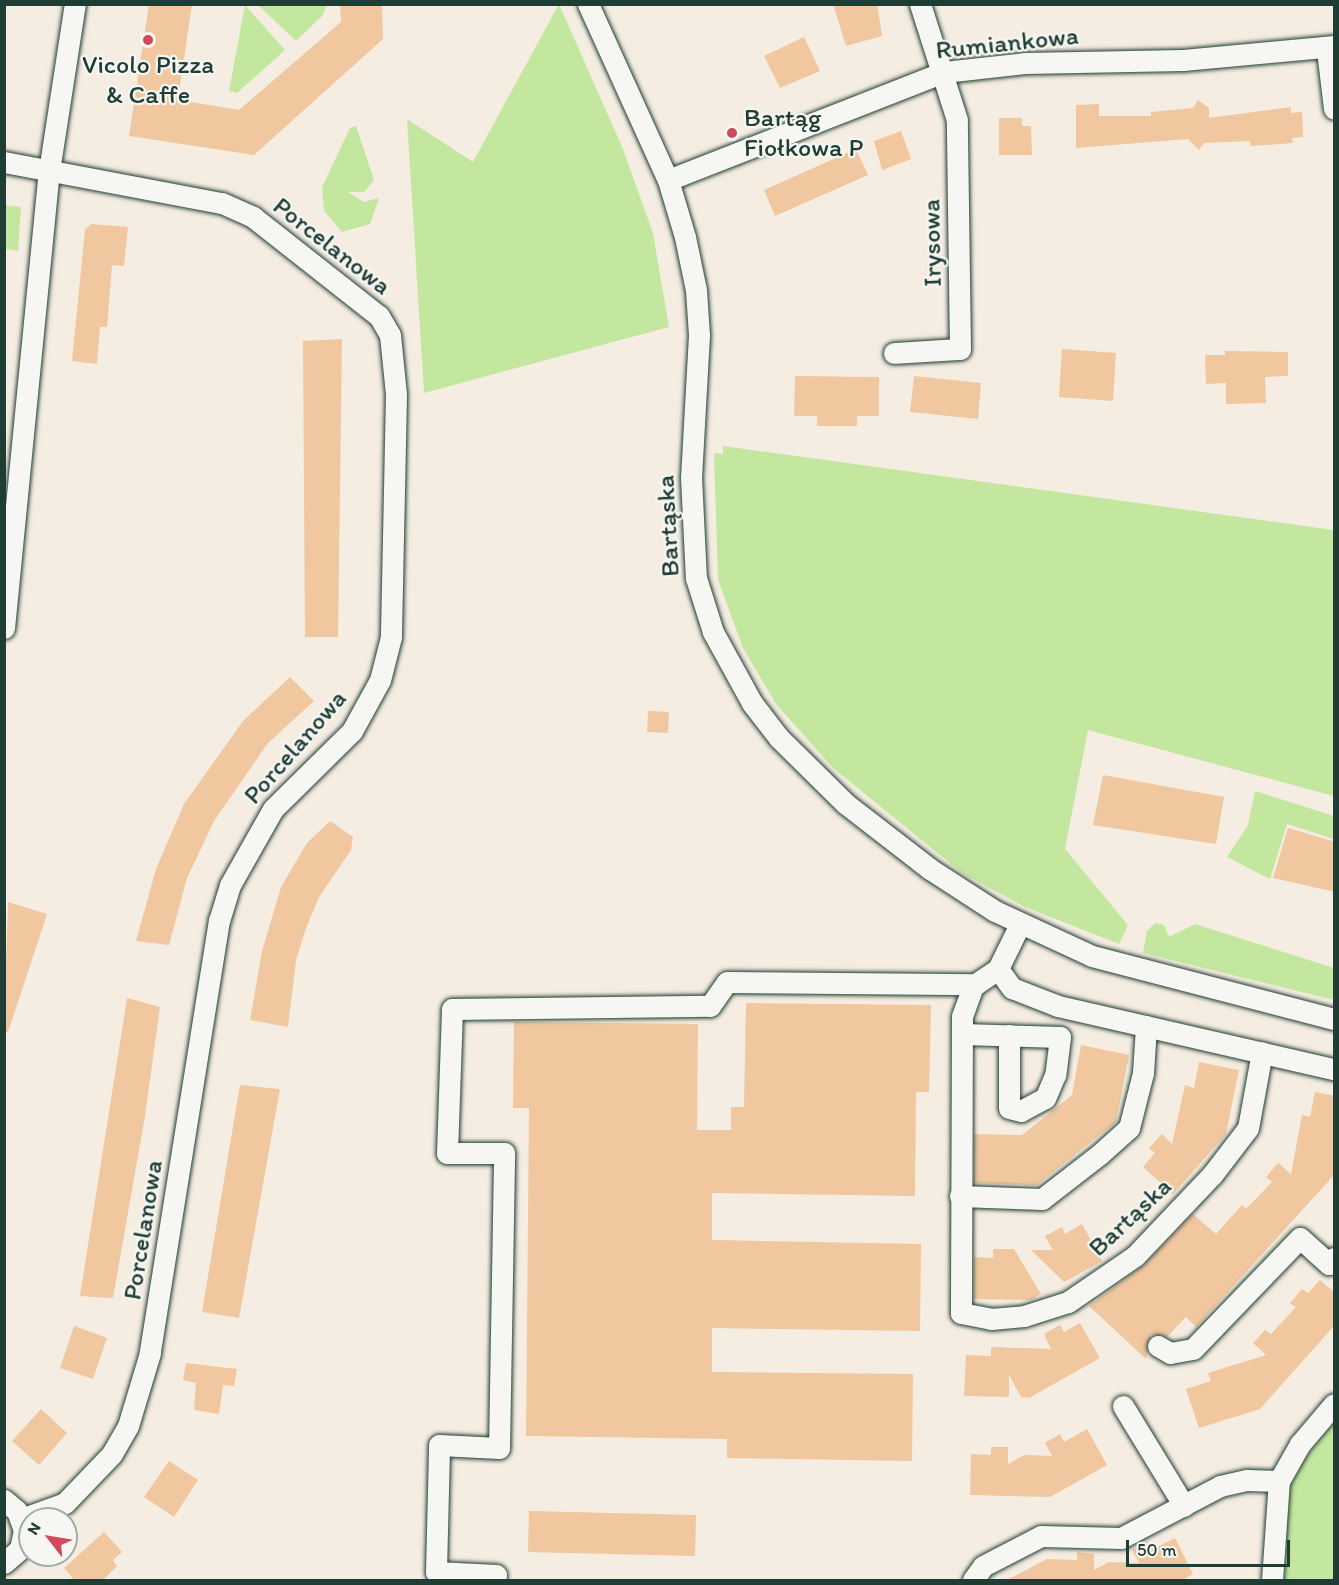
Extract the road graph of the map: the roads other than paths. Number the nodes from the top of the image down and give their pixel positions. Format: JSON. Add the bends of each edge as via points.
{"nodes":[{"id":1,"x":75,"y":4,"type":"edge"},
{"id":2,"x":588,"y":4,"type":"edge"},
{"id":3,"x":920,"y":4,"type":"edge"},
{"id":4,"x":1331,"y":48,"type":"edge"},
{"id":5,"x":944,"y":72,"type":"junction"},
{"id":6,"x":1335,"y":109,"type":"edge"},
{"id":7,"x":4,"y":162,"type":"edge"},
{"id":8,"x":49,"y":171,"type":"junction"},
{"id":9,"x":668,"y":180,"type":"junction"},
{"id":10,"x":894,"y":353,"type":"dead end"},
{"id":11,"x":4,"y":628,"type":"edge"},
{"id":12,"x":1020,"y":924,"type":"junction"},
{"id":13,"x":998,"y":969,"type":"junction"},
{"id":14,"x":976,"y":984,"type":"junction"},
{"id":15,"x":1335,"y":1019,"type":"edge"},
{"id":16,"x":1146,"y":1026,"type":"junction"},
{"id":17,"x":963,"y":1034,"type":"junction"},
{"id":18,"x":1009,"y":1035,"type":"dead end"},
{"id":19,"x":1262,"y":1052,"type":"junction"},
{"id":20,"x":1335,"y":1069,"type":"edge"},
{"id":21,"x":960,"y":1196,"type":"junction"},
{"id":22,"x":1333,"y":1264,"type":"edge"},
{"id":23,"x":1158,"y":1346,"type":"dead end"},
{"id":24,"x":1335,"y":1404,"type":"edge"},
{"id":25,"x":1123,"y":1406,"type":"dead end"},
{"id":26,"x":1279,"y":1481,"type":"junction"},
{"id":27,"x":4,"y":1500,"type":"edge"},
{"id":28,"x":1184,"y":1506,"type":"junction"},
{"id":29,"x":54,"y":1507,"type":"edge"},
{"id":30,"x":18,"y":1516,"type":"edge"},
{"id":31,"x":18,"y":1551,"type":"edge"},
{"id":32,"x":4,"y":1563,"type":"edge"},
{"id":33,"x":495,"y":1581,"type":"edge"},
{"id":34,"x":973,"y":1581,"type":"edge"},
{"id":35,"x":1272,"y":1581,"type":"edge"}],
"edges":[{"from":1,"to":8,"type":"street"},
{"from":2,"to":9,"type":"street","name":"Bartąska"},
{"from":3,"to":5,"type":"street"},
{"from":4,"to":5,"type":"street","name":"Rumiankowa","via":[[1184,60],[1025,63]]},
{"from":4,"to":6,"type":"street"},
{"from":5,"to":9,"type":"street","name":"Rumiankowa"},
{"from":5,"to":10,"type":"street","name":"Irysowa","via":[[957,120],[960,349]]},
{"from":7,"to":8,"type":"street","name":"Porcelanowa"},
{"from":8,"to":11,"type":"street"},
{"from":8,"to":29,"type":"street","name":"Porcelanowa","via":[[237,209],[366,302],[390,335],[395,360],[396,470],[392,637],[380,680],[352,731],[273,809],[239,864],[219,920],[141,1395],[112,1454],[84,1486]]},
{"from":9,"to":12,"type":"street","name":"Bartąska","via":[[696,290],[699,335],[692,477],[696,578],[728,663],[779,738],[846,804],[949,882]]},
{"from":12,"to":13,"type":"street"},
{"from":12,"to":15,"type":"street","name":"Bartąska","via":[[1113,962]]},
{"from":13,"to":14,"type":"street"},
{"from":13,"to":16,"type":"street","via":[[1012,988],[1058,1006]]},
{"from":14,"to":17,"type":"street","name":"Bartąska","via":[[965,1002]]},
{"from":14,"to":33,"type":"street","via":[[727,982],[710,1006],[452,1009],[447,1154],[504,1153],[499,1448],[439,1445],[436,1572],[496,1575]]},
{"from":16,"to":19,"type":"street"},
{"from":16,"to":21,"type":"street","via":[[1143,1073],[1129,1128],[1042,1199]]},
{"from":17,"to":18,"type":"street"},
{"from":17,"to":21,"type":"street","name":"Bartąska"},
{"from":19,"to":20,"type":"street"},
{"from":19,"to":21,"type":"street","name":"Bartąska","via":[[1248,1128],[1212,1175],[1135,1256],[1068,1302],[1024,1316],[991,1319],[961,1313]]},
{"from":22,"to":23,"type":"street","via":[[1300,1238],[1193,1349],[1170,1353]]},
{"from":24,"to":26,"type":"street","via":[[1300,1444]]},
{"from":25,"to":28,"type":"street"},
{"from":26,"to":28,"type":"street","via":[[1247,1480],[1220,1486]]},
{"from":26,"to":35,"type":"street"},
{"from":27,"to":30,"type":"street"},
{"from":28,"to":34,"type":"street","via":[[1121,1538],[1041,1536],[983,1566]]},
{"from":31,"to":32,"type":"street"}]}
